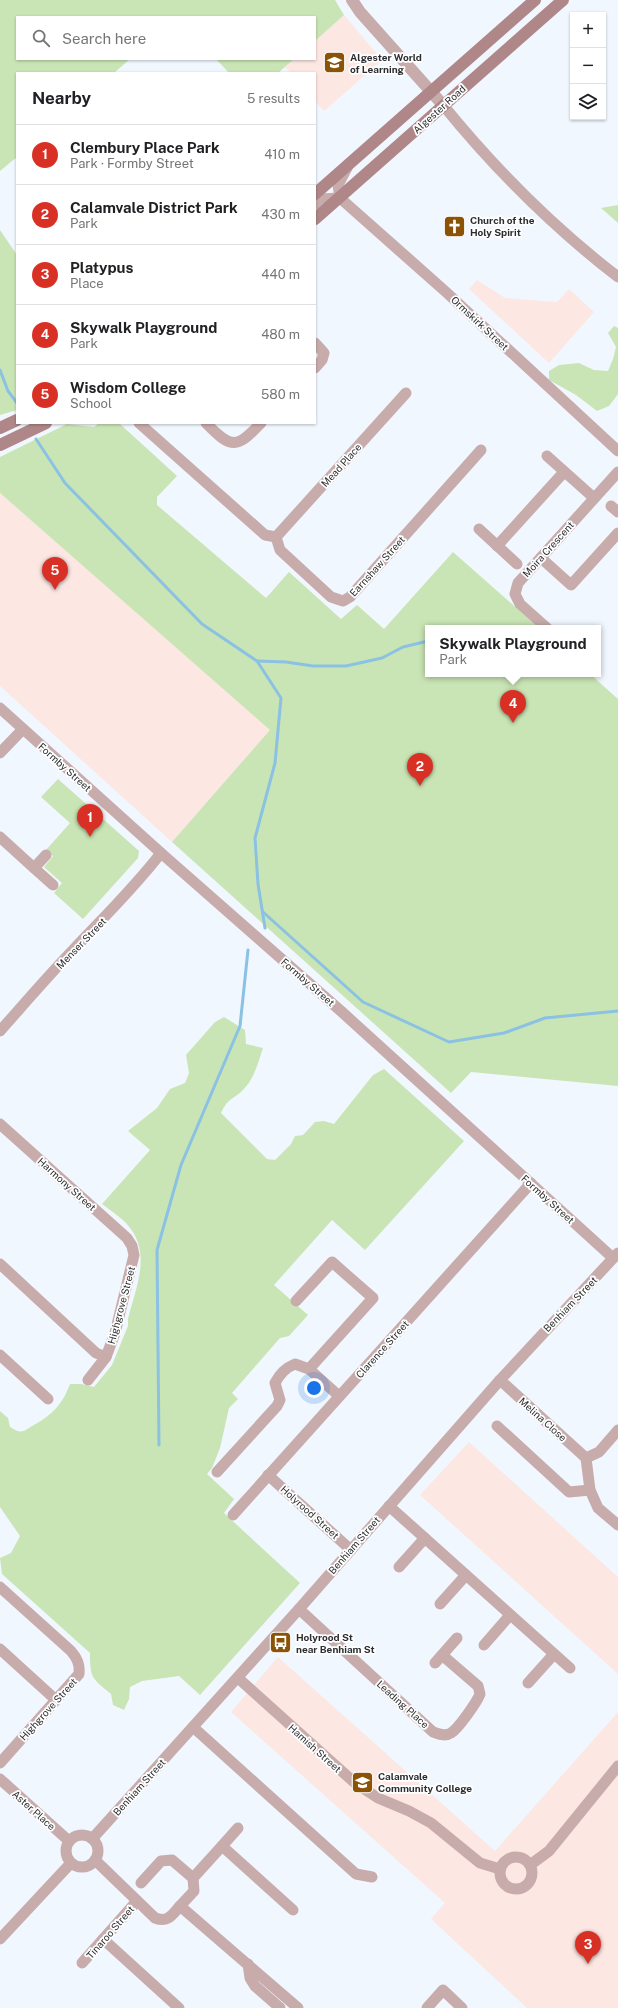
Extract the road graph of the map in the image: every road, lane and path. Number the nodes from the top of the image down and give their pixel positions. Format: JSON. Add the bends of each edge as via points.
{"nodes":[{"id":1,"x":352,"y":0,"type":"edge"},
{"id":2,"x":536,"y":0,"type":"edge"},
{"id":3,"x":563,"y":0,"type":"edge"},
{"id":4,"x":432,"y":92,"type":"junction"},
{"id":5,"x":443,"y":105,"type":"junction"},
{"id":6,"x":348,"y":165,"type":"junction"},
{"id":7,"x":316,"y":193,"type":"edge"},
{"id":8,"x":340,"y":198,"type":"junction"},
{"id":9,"x":316,"y":203,"type":"edge"},
{"id":10,"x":316,"y":218,"type":"edge"},
{"id":11,"x":618,"y":277,"type":"edge"},
{"id":12,"x":316,"y":344,"type":"edge"},
{"id":13,"x":316,"y":367,"type":"edge"},
{"id":14,"x":406,"y":392,"type":"dead end"},
{"id":15,"x":16,"y":420,"type":"edge"},
{"id":16,"x":44,"y":424,"type":"edge"},
{"id":17,"x":140,"y":424,"type":"edge"},
{"id":18,"x":207,"y":424,"type":"edge"},
{"id":19,"x":260,"y":424,"type":"edge"},
{"id":20,"x":0,"y":428,"type":"edge"},
{"id":21,"x":0,"y":445,"type":"edge"},
{"id":22,"x":481,"y":450,"type":"dead end"},
{"id":23,"x":618,"y":451,"type":"edge"},
{"id":24,"x":547,"y":456,"type":"dead end"},
{"id":25,"x":564,"y":472,"type":"junction"},
{"id":26,"x":618,"y":472,"type":"edge"},
{"id":27,"x":594,"y":498,"type":"junction"},
{"id":28,"x":479,"y":529,"type":"dead end"},
{"id":29,"x":618,"y":533,"type":"edge"},
{"id":30,"x":276,"y":537,"type":"junction"},
{"id":31,"x":497,"y":546,"type":"junction"},
{"id":32,"x":541,"y":558,"type":"junction"},
{"id":33,"x":517,"y":564,"type":"dead end"},
{"id":34,"x":544,"y":625,"type":"edge"},
{"id":35,"x":0,"y":708,"type":"edge"},
{"id":36,"x":23,"y":729,"type":"junction"},
{"id":37,"x":0,"y":753,"type":"edge"},
{"id":38,"x":0,"y":837,"type":"edge"},
{"id":39,"x":161,"y":853,"type":"junction"},
{"id":40,"x":46,"y":855,"type":"dead end"},
{"id":41,"x":34,"y":868,"type":"junction"},
{"id":42,"x":53,"y":884,"type":"dead end"},
{"id":43,"x":1,"y":1029,"type":"edge"},
{"id":44,"x":0,"y":1124,"type":"edge"},
{"id":45,"x":531,"y":1183,"type":"junction"},
{"id":46,"x":132,"y":1246,"type":"joint"},
{"id":47,"x":616,"y":1256,"type":"edge"},
{"id":48,"x":0,"y":1264,"type":"edge"},
{"id":49,"x":296,"y":1301,"type":"dead end"},
{"id":50,"x":0,"y":1355,"type":"edge"},
{"id":51,"x":106,"y":1357,"type":"junction"},
{"id":52,"x":309,"y":1369,"type":"junction"},
{"id":53,"x":88,"y":1380,"type":"dead end"},
{"id":54,"x":500,"y":1380,"type":"junction"},
{"id":55,"x":339,"y":1396,"type":"junction"},
{"id":56,"x":48,"y":1399,"type":"dead end"},
{"id":57,"x":497,"y":1426,"type":"dead end"},
{"id":58,"x":618,"y":1430,"type":"edge"},
{"id":59,"x":586,"y":1458,"type":"junction"},
{"id":60,"x":217,"y":1472,"type":"dead end"},
{"id":61,"x":268,"y":1475,"type":"junction"},
{"id":62,"x":590,"y":1490,"type":"junction"},
{"id":63,"x":389,"y":1506,"type":"junction"},
{"id":64,"x":233,"y":1515,"type":"dead end"},
{"id":65,"x":618,"y":1525,"type":"edge"},
{"id":66,"x":425,"y":1538,"type":"junction"},
{"id":67,"x":351,"y":1550,"type":"junction"},
{"id":68,"x":399,"y":1568,"type":"dead end"},
{"id":69,"x":466,"y":1575,"type":"junction"},
{"id":70,"x":0,"y":1586,"type":"edge"},
{"id":71,"x":440,"y":1604,"type":"dead end"},
{"id":72,"x":299,"y":1609,"type":"junction"},
{"id":73,"x":510,"y":1615,"type":"junction"},
{"id":74,"x":457,"y":1638,"type":"dead end"},
{"id":75,"x":484,"y":1645,"type":"dead end"},
{"id":76,"x":0,"y":1649,"type":"edge"},
{"id":77,"x":554,"y":1654,"type":"junction"},
{"id":78,"x":570,"y":1668,"type":"dead end"},
{"id":79,"x":238,"y":1678,"type":"junction"},
{"id":80,"x":528,"y":1683,"type":"dead end"},
{"id":81,"x":56,"y":1700,"type":"junction"},
{"id":82,"x":193,"y":1727,"type":"junction"},
{"id":83,"x":0,"y":1763,"type":"edge"},
{"id":84,"x":618,"y":1766,"type":"edge"},
{"id":85,"x":0,"y":1780,"type":"edge"},
{"id":86,"x":238,"y":1828,"type":"dead end"},
{"id":87,"x":92,"y":1839,"type":"junction"},
{"id":88,"x":69,"y":1841,"type":"junction"},
{"id":89,"x":222,"y":1846,"type":"junction"},
{"id":90,"x":95,"y":1860,"type":"junction"},
{"id":91,"x":71,"y":1863,"type":"junction"},
{"id":92,"x":530,"y":1865,"type":"junction"},
{"id":93,"x":500,"y":1869,"type":"junction"},
{"id":94,"x":372,"y":1877,"type":"dead end"},
{"id":95,"x":193,"y":1878,"type":"junction"},
{"id":96,"x":141,"y":1883,"type":"dead end"},
{"id":97,"x":137,"y":1901,"type":"junction"},
{"id":98,"x":180,"y":1906,"type":"junction"},
{"id":99,"x":293,"y":1910,"type":"dead end"},
{"id":100,"x":0,"y":1939,"type":"edge"},
{"id":101,"x":103,"y":1939,"type":"junction"},
{"id":102,"x":82,"y":1963,"type":"dead end"},
{"id":103,"x":248,"y":1964,"type":"junction"},
{"id":104,"x":179,"y":2008,"type":"edge"},
{"id":105,"x":280,"y":2008,"type":"edge"},
{"id":106,"x":298,"y":2008,"type":"edge"},
{"id":107,"x":427,"y":2008,"type":"edge"},
{"id":108,"x":462,"y":2008,"type":"edge"}],
"edges":[{"from":1,"to":4,"type":"street"},
{"from":2,"to":4,"type":"main road","name":"Algester Road"},
{"from":3,"to":5,"type":"main road","name":"Algester Road"},
{"from":4,"to":5,"type":"street"},
{"from":4,"to":6,"type":"main road","name":"Algester Road"},
{"from":5,"to":8,"type":"main road","name":"Algester Road"},
{"from":5,"to":11,"type":"street","via":[[523,195],[586,253]]},
{"from":6,"to":7,"type":"main road","name":"Algester Road"},
{"from":6,"to":8,"type":"street","via":[[338,185]]},
{"from":8,"to":9,"type":"street","via":[[320,199]]},
{"from":8,"to":10,"type":"main road","name":"Algester Road"},
{"from":8,"to":23,"type":"street","name":"Ormskirk Street"},
{"from":12,"to":13,"type":"street","via":[[324,353]]},
{"from":14,"to":30,"type":"street","name":"Mead Place"},
{"from":15,"to":20,"type":"main road"},
{"from":16,"to":21,"type":"main road"},
{"from":17,"to":30,"type":"street","via":[[265,534]]},
{"from":18,"to":19,"type":"street","via":[[223,438],[239,443]]},
{"from":22,"to":30,"type":"street","name":"Earnshaw Street","via":[[350,597],[343,601],[331,597],[280,550]]},
{"from":24,"to":25,"type":"street"},
{"from":25,"to":27,"type":"street"},
{"from":25,"to":31,"type":"street"},
{"from":26,"to":27,"type":"street","name":"Moira Crescent"},
{"from":27,"to":32,"type":"street","name":"Moira Crescent"},
{"from":28,"to":31,"type":"street"},
{"from":29,"to":32,"type":"street","via":[[571,585]]},
{"from":31,"to":33,"type":"street"},
{"from":32,"to":34,"type":"street","name":"Moira Crescent","via":[[518,583],[515,594],[520,604]]},
{"from":35,"to":36,"type":"street","name":"Formby Street"},
{"from":36,"to":37,"type":"street"},
{"from":36,"to":39,"type":"street","name":"Formby Street"},
{"from":38,"to":41,"type":"street"},
{"from":39,"to":43,"type":"street","name":"Menser Street","via":[[115,907]]},
{"from":39,"to":45,"type":"street","name":"Formby Street"},
{"from":40,"to":41,"type":"street"},
{"from":41,"to":42,"type":"street"},
{"from":44,"to":46,"type":"street","name":"Harmony Street","via":[[127,1238]]},
{"from":45,"to":47,"type":"street","name":"Formby Street"},
{"from":45,"to":55,"type":"street","name":"Clarence Street"},
{"from":46,"to":51,"type":"street","name":"Highgrove Street","via":[[134,1255],[116,1333]]},
{"from":47,"to":54,"type":"street","name":"Benhiam Street"},
{"from":48,"to":51,"type":"street","via":[[96,1353]]},
{"from":49,"to":52,"type":"street","via":[[332,1262],[373,1298]]},
{"from":50,"to":56,"type":"street"},
{"from":51,"to":53,"type":"street","name":"Highgrove Street"},
{"from":52,"to":55,"type":"street"},
{"from":52,"to":60,"type":"street","via":[[295,1364],[280,1374],[275,1383],[280,1400],[277,1406]]},
{"from":54,"to":59,"type":"street","name":"Melina Close"},
{"from":54,"to":63,"type":"street","name":"Benhiam Street"},
{"from":55,"to":61,"type":"street","name":"Clarence Street"},
{"from":57,"to":62,"type":"street","via":[[569,1492]]},
{"from":58,"to":59,"type":"street","via":[[599,1452]]},
{"from":59,"to":62,"type":"street"},
{"from":61,"to":64,"type":"street","name":"Clarence Street"},
{"from":61,"to":67,"type":"street","name":"Holyrood Street"},
{"from":62,"to":65,"type":"street","via":[[598,1508]]},
{"from":63,"to":66,"type":"street"},
{"from":63,"to":67,"type":"street","name":"Benhiam Street"},
{"from":66,"to":68,"type":"street"},
{"from":66,"to":69,"type":"street"},
{"from":67,"to":72,"type":"street","name":"Benhiam Street"},
{"from":69,"to":71,"type":"street"},
{"from":69,"to":73,"type":"street"},
{"from":70,"to":81,"type":"street","name":"Highgrove Street","via":[[77,1658],[79,1674]]},
{"from":72,"to":74,"type":"street","name":"Leading Place","via":[[433,1732],[442,1735],[451,1733],[478,1702],[480,1694],[478,1686],[439,1659]]},
{"from":72,"to":79,"type":"street","name":"Benhiam Street"},
{"from":73,"to":75,"type":"street"},
{"from":73,"to":77,"type":"street"},
{"from":76,"to":81,"type":"street"},
{"from":77,"to":78,"type":"street"},
{"from":77,"to":80,"type":"street"},
{"from":79,"to":82,"type":"street","name":"Benhiam Street"},
{"from":79,"to":93,"type":"street","name":"Hamish Street","via":[[355,1784],[431,1823],[480,1863]]},
{"from":81,"to":83,"type":"street","name":"Highgrove Street"},
{"from":82,"to":87,"type":"street","name":"Benhiam Street"},
{"from":82,"to":94,"type":"street","via":[[356,1874]]},
{"from":84,"to":92,"type":"street","via":[[549,1851]]},
{"from":85,"to":88,"type":"street","name":"Aster Place"},
{"from":86,"to":89,"type":"street"},
{"from":87,"to":88,"type":"street","via":[[80,1835]]},
{"from":87,"to":90,"type":"street","via":[[98,1851]]},
{"from":88,"to":91,"type":"street","via":[[66,1855]]},
{"from":89,"to":95,"type":"street"},
{"from":89,"to":99,"type":"street"},
{"from":90,"to":91,"type":"street","via":[[86,1866],[75,1866]]},
{"from":90,"to":97,"type":"street"},
{"from":91,"to":100,"type":"street"},
{"from":92,"to":93,"type":"street","via":[[522,1858],[511,1857]]},
{"from":92,"to":93,"type":"street","via":[[530,1881],[517,1889],[503,1884]]},
{"from":95,"to":96,"type":"street","via":[[172,1860],[167,1860],[161,1861]]},
{"from":95,"to":98,"type":"street","via":[[194,1891]]},
{"from":97,"to":98,"type":"street","via":[[161,1921],[167,1920]]},
{"from":97,"to":101,"type":"street","name":"Tinaroo Street"},
{"from":98,"to":103,"type":"street"},
{"from":101,"to":102,"type":"street","name":"Tinaroo Street"},
{"from":101,"to":104,"type":"street"},
{"from":103,"to":105,"type":"street","via":[[250,1978],[255,1986]]},
{"from":103,"to":106,"type":"street"},
{"from":107,"to":108,"type":"street","via":[[443,1990]]}]}
